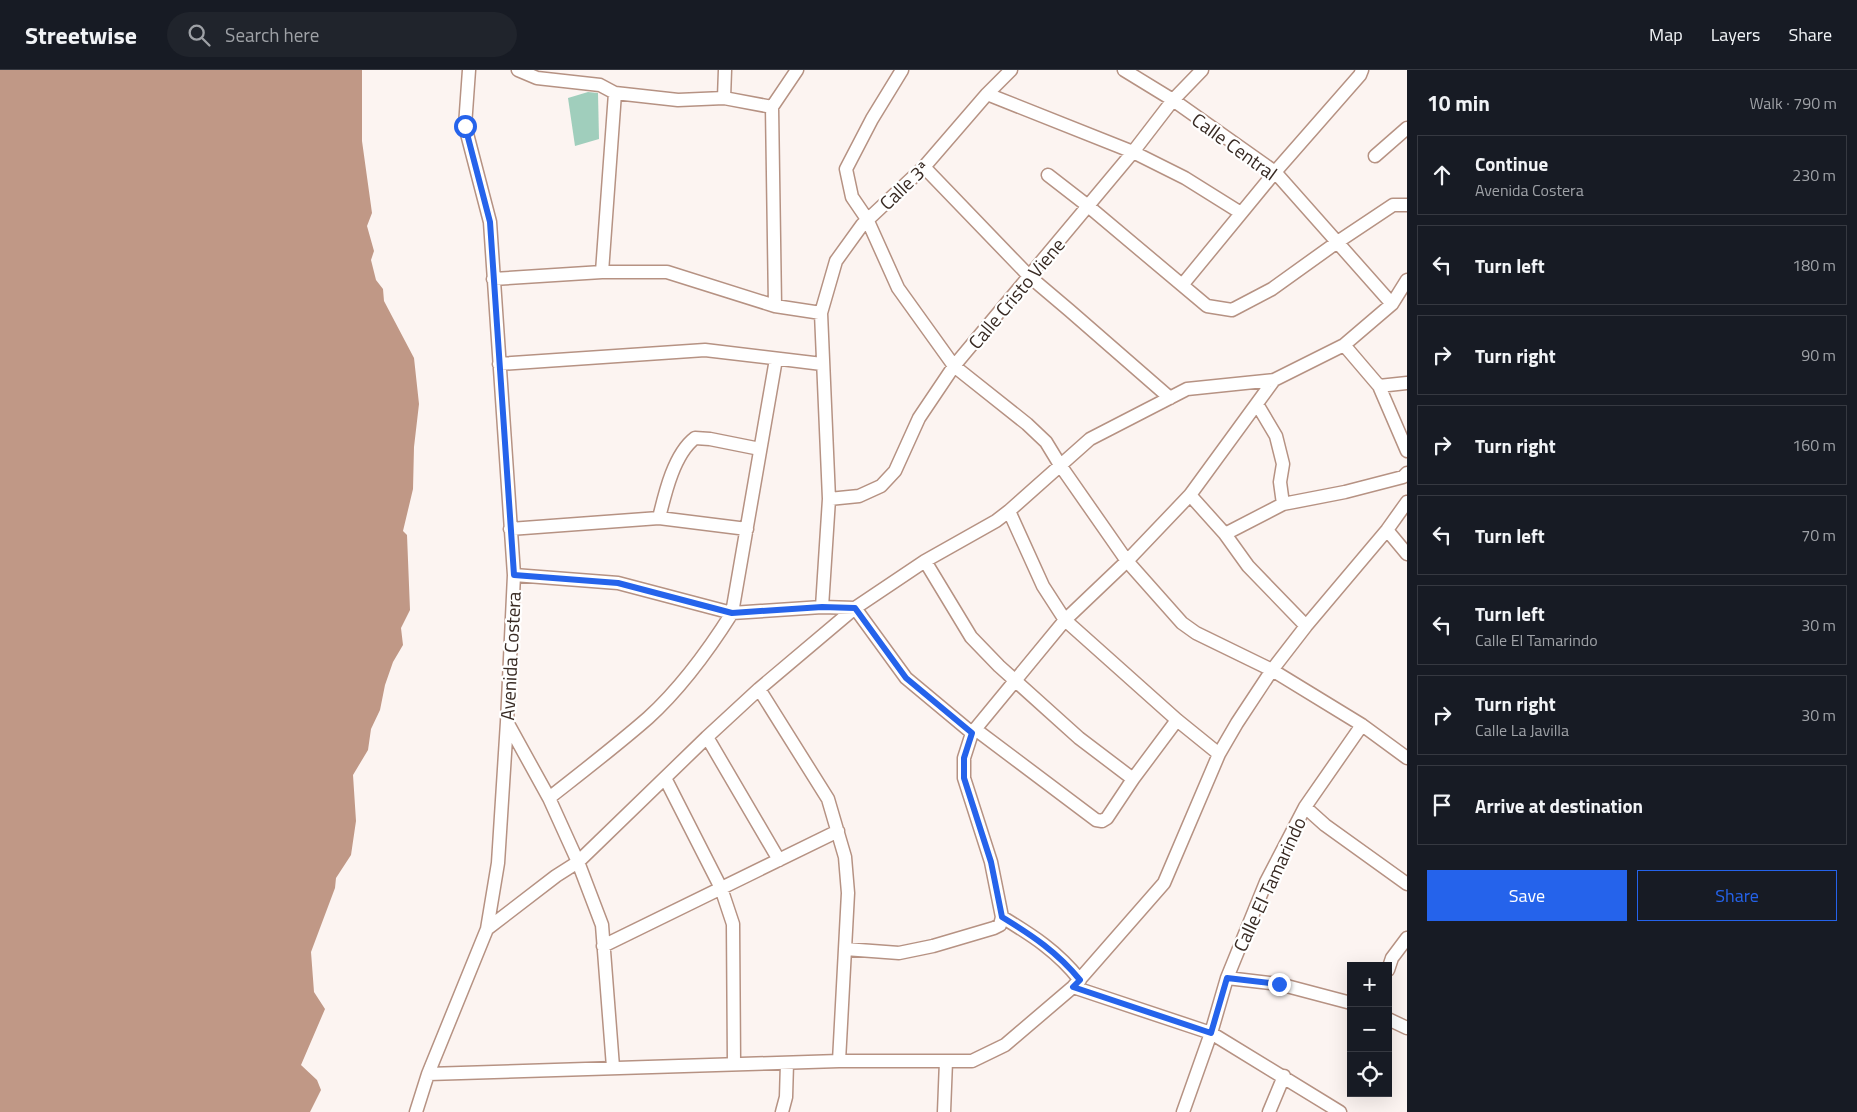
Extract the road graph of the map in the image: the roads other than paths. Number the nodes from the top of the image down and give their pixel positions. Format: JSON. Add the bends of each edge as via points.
{"nodes":[{"id":1,"x":469,"y":70,"type":"edge"},
{"id":2,"x":518,"y":70,"type":"edge"},
{"id":3,"x":725,"y":70,"type":"edge"},
{"id":4,"x":797,"y":70,"type":"edge"},
{"id":5,"x":902,"y":70,"type":"edge"},
{"id":6,"x":1011,"y":70,"type":"edge"},
{"id":7,"x":1124,"y":70,"type":"edge"},
{"id":8,"x":1202,"y":70,"type":"edge"},
{"id":9,"x":1362,"y":70,"type":"edge"},
{"id":10,"x":615,"y":93,"type":"junction"},
{"id":11,"x":987,"y":94,"type":"junction"},
{"id":12,"x":724,"y":98,"type":"junction"},
{"id":13,"x":1173,"y":100,"type":"junction"},
{"id":14,"x":772,"y":107,"type":"junction"},
{"id":15,"x":1407,"y":128,"type":"edge"},
{"id":16,"x":1133,"y":152,"type":"junction"},
{"id":17,"x":1375,"y":156,"type":"dead end"},
{"id":18,"x":924,"y":167,"type":"junction"},
{"id":19,"x":1274,"y":172,"type":"junction"},
{"id":20,"x":1048,"y":175,"type":"dead end"},
{"id":21,"x":1407,"y":205,"type":"edge"},
{"id":22,"x":1088,"y":206,"type":"junction"},
{"id":23,"x":1241,"y":212,"type":"junction"},
{"id":24,"x":867,"y":219,"type":"junction"},
{"id":25,"x":1336,"y":243,"type":"junction"},
{"id":26,"x":602,"y":272,"type":"junction"},
{"id":27,"x":1030,"y":277,"type":"junction"},
{"id":28,"x":493,"y":279,"type":"junction"},
{"id":29,"x":1407,"y":280,"type":"edge"},
{"id":30,"x":1183,"y":284,"type":"junction"},
{"id":31,"x":1392,"y":304,"type":"junction"},
{"id":32,"x":775,"y":306,"type":"junction"},
{"id":33,"x":821,"y":313,"type":"junction"},
{"id":34,"x":1344,"y":345,"type":"junction"},
{"id":35,"x":776,"y":359,"type":"junction"},
{"id":36,"x":499,"y":364,"type":"junction"},
{"id":37,"x":822,"y":364,"type":"junction"},
{"id":38,"x":954,"y":366,"type":"junction"},
{"id":39,"x":1274,"y":380,"type":"junction"},
{"id":40,"x":1407,"y":383,"type":"edge"},
{"id":41,"x":1379,"y":386,"type":"junction"},
{"id":42,"x":1170,"y":398,"type":"junction"},
{"id":43,"x":1257,"y":404,"type":"junction"},
{"id":44,"x":760,"y":449,"type":"junction"},
{"id":45,"x":1407,"y":450,"type":"edge"},
{"id":46,"x":1060,"y":465,"type":"junction"},
{"id":47,"x":1407,"y":473,"type":"edge"},
{"id":48,"x":1190,"y":494,"type":"junction"},
{"id":49,"x":829,"y":499,"type":"junction"},
{"id":50,"x":1407,"y":502,"type":"edge"},
{"id":51,"x":1283,"y":504,"type":"junction"},
{"id":52,"x":1010,"y":511,"type":"junction"},
{"id":53,"x":659,"y":518,"type":"junction"},
{"id":54,"x":510,"y":529,"type":"junction"},
{"id":55,"x":747,"y":529,"type":"junction"},
{"id":56,"x":1387,"y":530,"type":"junction"},
{"id":57,"x":1225,"y":534,"type":"junction"},
{"id":58,"x":1407,"y":554,"type":"edge"},
{"id":59,"x":925,"y":561,"type":"junction"},
{"id":60,"x":1127,"y":561,"type":"junction"},
{"id":61,"x":514,"y":575,"type":"junction"},
{"id":62,"x":822,"y":607,"type":"junction"},
{"id":63,"x":855,"y":608,"type":"junction"},
{"id":64,"x":732,"y":613,"type":"junction"},
{"id":65,"x":1065,"y":620,"type":"junction"},
{"id":66,"x":1306,"y":626,"type":"junction"},
{"id":67,"x":1272,"y":670,"type":"junction"},
{"id":68,"x":1015,"y":681,"type":"junction"},
{"id":69,"x":759,"y":689,"type":"junction"},
{"id":70,"x":1177,"y":720,"type":"junction"},
{"id":71,"x":507,"y":722,"type":"junction"},
{"id":72,"x":1362,"y":725,"type":"junction"},
{"id":73,"x":974,"y":731,"type":"junction"},
{"id":74,"x":707,"y":737,"type":"junction"},
{"id":75,"x":1219,"y":754,"type":"junction"},
{"id":76,"x":1407,"y":758,"type":"edge"},
{"id":77,"x":665,"y":778,"type":"junction"},
{"id":78,"x":1133,"y":778,"type":"junction"},
{"id":79,"x":549,"y":798,"type":"junction"},
{"id":80,"x":1305,"y":807,"type":"junction"},
{"id":81,"x":838,"y":831,"type":"junction"},
{"id":82,"x":779,"y":860,"type":"junction"},
{"id":83,"x":578,"y":862,"type":"junction"},
{"id":84,"x":1407,"y":884,"type":"edge"},
{"id":85,"x":721,"y":888,"type":"junction"},
{"id":86,"x":1002,"y":917,"type":"junction"},
{"id":87,"x":487,"y":929,"type":"junction"},
{"id":88,"x":1407,"y":938,"type":"edge"},
{"id":89,"x":603,"y":946,"type":"junction"},
{"id":90,"x":845,"y":949,"type":"junction"},
{"id":91,"x":1391,"y":962,"type":"edge"},
{"id":92,"x":1227,"y":978,"type":"junction"},
{"id":93,"x":1076,"y":984,"type":"junction"},
{"id":94,"x":1347,"y":1003,"type":"edge"},
{"id":95,"x":1392,"y":1021,"type":"edge"},
{"id":96,"x":1407,"y":1028,"type":"edge"},
{"id":97,"x":1211,"y":1033,"type":"junction"},
{"id":98,"x":839,"y":1060,"type":"junction"},
{"id":99,"x":946,"y":1061,"type":"junction"},
{"id":100,"x":734,"y":1063,"type":"junction"},
{"id":101,"x":787,"y":1063,"type":"junction"},
{"id":102,"x":613,"y":1067,"type":"junction"},
{"id":103,"x":428,"y":1074,"type":"junction"},
{"id":104,"x":1284,"y":1076,"type":"junction"},
{"id":105,"x":416,"y":1112,"type":"edge"},
{"id":106,"x":782,"y":1112,"type":"edge"},
{"id":107,"x":944,"y":1112,"type":"edge"},
{"id":108,"x":1183,"y":1112,"type":"edge"},
{"id":109,"x":1269,"y":1112,"type":"edge"},
{"id":110,"x":1340,"y":1112,"type":"edge"}],
"edges":[{"from":1,"to":28,"type":"street","name":"Avenida Costera","via":[[465,126],[490,222]]},
{"from":2,"to":10,"type":"street","via":[[537,78],[600,85]]},
{"from":3,"to":12,"type":"street"},
{"from":4,"to":14,"type":"street"},
{"from":5,"to":24,"type":"street","via":[[846,169],[852,197]]},
{"from":6,"to":11,"type":"street","name":"Calle 3ª"},
{"from":7,"to":13,"type":"street","name":"Calle Central"},
{"from":8,"to":13,"type":"street","name":"Calle Cristo Viene"},
{"from":9,"to":19,"type":"street"},
{"from":10,"to":12,"type":"street","via":[[678,100]]},
{"from":10,"to":26,"type":"street"},
{"from":11,"to":16,"type":"street"},
{"from":11,"to":18,"type":"street","name":"Calle 3ª"},
{"from":12,"to":14,"type":"street"},
{"from":13,"to":16,"type":"street","name":"Calle Cristo Viene"},
{"from":13,"to":19,"type":"street","name":"Calle Central"},
{"from":14,"to":32,"type":"street"},
{"from":15,"to":17,"type":"street"},
{"from":16,"to":22,"type":"street","name":"Calle Cristo Viene"},
{"from":16,"to":23,"type":"street","via":[[1185,178]]},
{"from":18,"to":24,"type":"street","name":"Calle 3ª"},
{"from":18,"to":27,"type":"street"},
{"from":19,"to":23,"type":"street"},
{"from":19,"to":25,"type":"street","name":"Calle Central"},
{"from":20,"to":22,"type":"street"},
{"from":21,"to":25,"type":"street","via":[[1393,205]]},
{"from":22,"to":27,"type":"street","name":"Calle Cristo Viene"},
{"from":22,"to":30,"type":"street"},
{"from":23,"to":30,"type":"street"},
{"from":24,"to":33,"type":"street","name":"Calle 3ª","via":[[836,261]]},
{"from":24,"to":38,"type":"street","via":[[898,288]]},
{"from":25,"to":30,"type":"street","via":[[1272,289],[1232,310],[1207,306]]},
{"from":25,"to":31,"type":"street","name":"Calle Central"},
{"from":26,"to":28,"type":"street"},
{"from":26,"to":32,"type":"street","via":[[667,272]]},
{"from":27,"to":38,"type":"street","name":"Calle Cristo Viene"},
{"from":27,"to":42,"type":"street"},
{"from":28,"to":36,"type":"street","name":"Avenida Costera"},
{"from":29,"to":31,"type":"street"},
{"from":31,"to":34,"type":"street"},
{"from":32,"to":33,"type":"street"},
{"from":33,"to":37,"type":"street","name":"Calle 3ª"},
{"from":34,"to":39,"type":"street"},
{"from":34,"to":41,"type":"street"},
{"from":35,"to":36,"type":"street","via":[[705,350]]},
{"from":35,"to":37,"type":"street"},
{"from":35,"to":44,"type":"street"},
{"from":36,"to":54,"type":"street","name":"Avenida Costera"},
{"from":37,"to":49,"type":"street","name":"Calle 3ª"},
{"from":38,"to":46,"type":"street","via":[[1027,424],[1046,442]]},
{"from":38,"to":49,"type":"street","name":"Calle Cristo Viene","via":[[919,418],[895,471],[881,486],[859,496]]},
{"from":39,"to":42,"type":"street","via":[[1187,389]]},
{"from":39,"to":43,"type":"street"},
{"from":40,"to":41,"type":"street"},
{"from":41,"to":45,"type":"street"},
{"from":42,"to":46,"type":"street","via":[[1090,439]]},
{"from":43,"to":48,"type":"street"},
{"from":43,"to":51,"type":"street","via":[[1276,436],[1282,464]]},
{"from":44,"to":53,"type":"street","via":[[694,438],[682,452],[664,494]]},
{"from":44,"to":55,"type":"street"},
{"from":46,"to":52,"type":"street"},
{"from":46,"to":60,"type":"street"},
{"from":47,"to":51,"type":"street","via":[[1403,477],[1345,492]]},
{"from":48,"to":57,"type":"street"},
{"from":48,"to":60,"type":"street"},
{"from":49,"to":62,"type":"street","name":"Calle 3ª"},
{"from":50,"to":56,"type":"street"},
{"from":51,"to":57,"type":"street"},
{"from":52,"to":59,"type":"street"},
{"from":52,"to":65,"type":"street","via":[[1043,586]]},
{"from":53,"to":54,"type":"street"},
{"from":53,"to":55,"type":"street"},
{"from":54,"to":61,"type":"street","name":"Avenida Costera"},
{"from":55,"to":64,"type":"street"},
{"from":56,"to":58,"type":"street"},
{"from":56,"to":66,"type":"street"},
{"from":57,"to":66,"type":"street","via":[[1248,566]]},
{"from":59,"to":63,"type":"street"},
{"from":59,"to":68,"type":"street","via":[[971,637]]},
{"from":60,"to":65,"type":"street"},
{"from":60,"to":67,"type":"street","via":[[1182,623]]},
{"from":61,"to":64,"type":"street","via":[[618,583]]},
{"from":61,"to":71,"type":"street","name":"Avenida Costera"},
{"from":62,"to":63,"type":"street"},
{"from":62,"to":64,"type":"street"},
{"from":63,"to":69,"type":"street"},
{"from":63,"to":73,"type":"street","via":[[906,678]]},
{"from":64,"to":79,"type":"street","via":[[693,669],[648,717]]},
{"from":65,"to":68,"type":"street"},
{"from":65,"to":70,"type":"street"},
{"from":66,"to":67,"type":"street"},
{"from":67,"to":72,"type":"street"},
{"from":67,"to":75,"type":"street"},
{"from":68,"to":73,"type":"street"},
{"from":68,"to":78,"type":"street","via":[[1080,738]]},
{"from":69,"to":74,"type":"street"},
{"from":69,"to":81,"type":"street","via":[[828,799]]},
{"from":70,"to":75,"type":"street"},
{"from":70,"to":78,"type":"street"},
{"from":71,"to":79,"type":"street"},
{"from":71,"to":87,"type":"street","name":"Avenida Costera","via":[[498,864]]},
{"from":72,"to":76,"type":"street"},
{"from":72,"to":80,"type":"street","name":"Calle El Tamarindo"},
{"from":73,"to":78,"type":"street","via":[[1096,820],[1106,818]]},
{"from":73,"to":86,"type":"street","via":[[964,758],[964,778],[991,862]]},
{"from":74,"to":77,"type":"street"},
{"from":74,"to":82,"type":"street"},
{"from":75,"to":93,"type":"street","via":[[1164,883]]},
{"from":77,"to":83,"type":"street"},
{"from":77,"to":85,"type":"street"},
{"from":79,"to":83,"type":"street"},
{"from":80,"to":84,"type":"street"},
{"from":80,"to":92,"type":"street","name":"Calle El Tamarindo","via":[[1266,882]]},
{"from":81,"to":82,"type":"street"},
{"from":81,"to":90,"type":"street","via":[[845,857],[848,892]]},
{"from":82,"to":85,"type":"street"},
{"from":83,"to":87,"type":"street"},
{"from":83,"to":89,"type":"street","via":[[602,925]]},
{"from":85,"to":89,"type":"street"},
{"from":85,"to":100,"type":"street","via":[[733,924]]},
{"from":86,"to":90,"type":"street","via":[[1000,925],[994,928],[899,953]]},
{"from":86,"to":93,"type":"street","via":[[1038,939],[1066,962]]},
{"from":87,"to":103,"type":"street","name":"Avenida Costera"},
{"from":88,"to":91,"type":"street"},
{"from":89,"to":102,"type":"street"},
{"from":90,"to":98,"type":"street"},
{"from":92,"to":94,"type":"street","via":[[1279,984]]},
{"from":92,"to":97,"type":"street","name":"Calle El Tamarindo"},
{"from":93,"to":97,"type":"street"},
{"from":93,"to":99,"type":"street","via":[[1005,1045],[972,1061]]},
{"from":95,"to":96,"type":"street"},
{"from":97,"to":104,"type":"street"},
{"from":97,"to":108,"type":"street","name":"Calle El Tamarindo"},
{"from":98,"to":99,"type":"street"},
{"from":98,"to":101,"type":"street"},
{"from":99,"to":107,"type":"street"},
{"from":100,"to":101,"type":"street"},
{"from":100,"to":102,"type":"street"},
{"from":101,"to":106,"type":"street"},
{"from":102,"to":103,"type":"street"},
{"from":103,"to":105,"type":"street","name":"Avenida Costera"},
{"from":104,"to":109,"type":"street"},
{"from":104,"to":110,"type":"street"}]}
